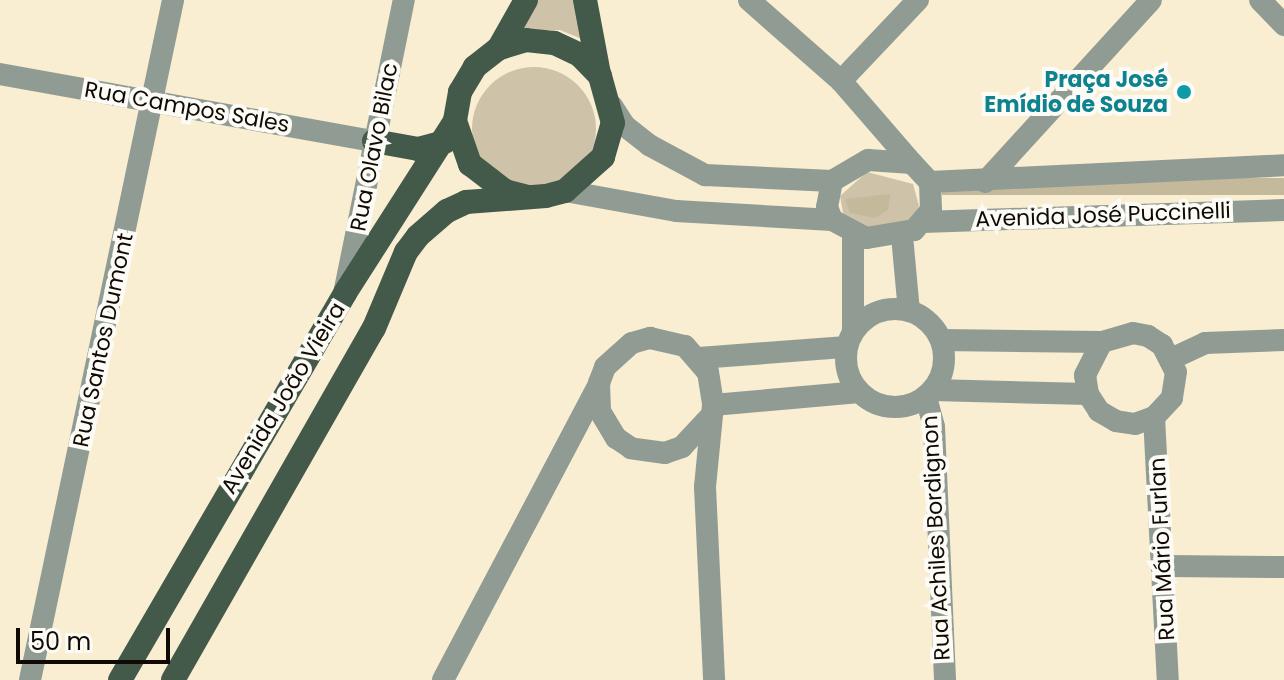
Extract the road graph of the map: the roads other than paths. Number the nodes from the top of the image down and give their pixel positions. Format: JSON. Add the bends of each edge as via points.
{"nodes":[{"id":1,"x":173,"y":0,"type":"edge"},
{"id":2,"x":404,"y":0,"type":"edge"},
{"id":3,"x":526,"y":0,"type":"edge"},
{"id":4,"x":585,"y":0,"type":"edge"},
{"id":5,"x":749,"y":0,"type":"edge"},
{"id":6,"x":918,"y":0,"type":"edge"},
{"id":7,"x":1151,"y":0,"type":"edge"},
{"id":8,"x":1260,"y":0,"type":"edge"},
{"id":9,"x":1284,"y":25,"type":"edge"},
{"id":10,"x":499,"y":48,"type":"junction"},
{"id":11,"x":0,"y":74,"type":"edge"},
{"id":12,"x":600,"y":76,"type":"junction"},
{"id":13,"x":841,"y":81,"type":"junction"},
{"id":14,"x":152,"y":101,"type":"junction"},
{"id":15,"x":612,"y":106,"type":"junction"},
{"id":16,"x":863,"y":112,"type":"junction"},
{"id":17,"x":450,"y":132,"type":"junction"},
{"id":18,"x":374,"y":141,"type":"junction"},
{"id":19,"x":868,"y":160,"type":"junction"},
{"id":20,"x":912,"y":163,"type":"junction"},
{"id":21,"x":1284,"y":165,"type":"edge"},
{"id":22,"x":832,"y":181,"type":"junction"},
{"id":23,"x":930,"y":182,"type":"junction"},
{"id":24,"x":985,"y":182,"type":"junction"},
{"id":25,"x":565,"y":191,"type":"junction"},
{"id":26,"x":527,"y":197,"type":"junction"},
{"id":27,"x":1284,"y":210,"type":"edge"},
{"id":28,"x":832,"y":220,"type":"junction"},
{"id":29,"x":923,"y":222,"type":"junction"},
{"id":30,"x":853,"y":234,"type":"junction"},
{"id":31,"x":902,"y":236,"type":"junction"},
{"id":32,"x":345,"y":293,"type":"junction"},
{"id":33,"x":909,"y":311,"type":"junction"},
{"id":34,"x":850,"y":340,"type":"junction"},
{"id":35,"x":941,"y":340,"type":"junction"},
{"id":36,"x":1284,"y":340,"type":"edge"},
{"id":37,"x":1102,"y":342,"type":"junction"},
{"id":38,"x":699,"y":358,"type":"junction"},
{"id":39,"x":1171,"y":359,"type":"junction"},
{"id":40,"x":599,"y":383,"type":"junction"},
{"id":41,"x":859,"y":392,"type":"junction"},
{"id":42,"x":930,"y":393,"type":"junction"},
{"id":43,"x":1088,"y":394,"type":"junction"},
{"id":44,"x":710,"y":412,"type":"junction"},
{"id":45,"x":1154,"y":417,"type":"junction"},
{"id":46,"x":605,"y":424,"type":"junction"},
{"id":47,"x":682,"y":447,"type":"junction"},
{"id":48,"x":556,"y":461,"type":"junction"},
{"id":49,"x":705,"y":487,"type":"junction"},
{"id":50,"x":1165,"y":566,"type":"junction"},
{"id":51,"x":1284,"y":567,"type":"edge"},
{"id":52,"x":30,"y":680,"type":"edge"},
{"id":53,"x":120,"y":680,"type":"edge"},
{"id":54,"x":173,"y":680,"type":"edge"},
{"id":55,"x":443,"y":680,"type":"edge"},
{"id":56,"x":714,"y":680,"type":"edge"},
{"id":57,"x":945,"y":680,"type":"edge"},
{"id":58,"x":1168,"y":680,"type":"edge"}],
"edges":[{"from":1,"to":14,"type":"street","name":"Rua Santos Dumont"},
{"from":2,"to":18,"type":"street","name":"Rua Olavo Bilac"},
{"from":3,"to":10,"type":"main road"},
{"from":4,"to":12,"type":"main road"},
{"from":5,"to":13,"type":"street"},
{"from":6,"to":13,"type":"street"},
{"from":7,"to":24,"type":"street"},
{"from":8,"to":9,"type":"street"},
{"from":10,"to":12,"type":"main road","via":[[526,40],[554,43],[580,55]]},
{"from":10,"to":17,"type":"main road","via":[[467,79]]},
{"from":11,"to":14,"type":"street","name":"Rua Campos Sales"},
{"from":12,"to":15,"type":"main road"},
{"from":13,"to":16,"type":"street"},
{"from":14,"to":18,"type":"street","name":"Rua Campos Sales"},
{"from":14,"to":52,"type":"street","name":"Rua Santos Dumont"},
{"from":15,"to":22,"type":"street","via":[[625,126],[649,145],[705,175]]},
{"from":15,"to":25,"type":"main road","via":[[610,141],[603,157]]},
{"from":16,"to":19,"type":"street"},
{"from":16,"to":20,"type":"street"},
{"from":17,"to":18,"type":"main road","via":[[418,149]]},
{"from":17,"to":26,"type":"main road","via":[[470,164],[505,191]]},
{"from":17,"to":32,"type":"main road","name":"Avenida João Vieira"},
{"from":18,"to":32,"type":"street","name":"Rua Olavo Bilac"},
{"from":19,"to":20,"type":"street"},
{"from":19,"to":22,"type":"street"},
{"from":20,"to":23,"type":"street"},
{"from":21,"to":24,"type":"street","name":"Avenida José Puccinelli"},
{"from":22,"to":28,"type":"street","via":[[827,207]]},
{"from":23,"to":24,"type":"street","name":"Avenida José Puccinelli"},
{"from":23,"to":29,"type":"street","via":[[931,210]]},
{"from":25,"to":26,"type":"main road"},
{"from":25,"to":28,"type":"street","via":[[676,211]]},
{"from":26,"to":54,"type":"main road","name":"Avenida João Vieira","via":[[456,206],[406,252],[374,328]]},
{"from":27,"to":29,"type":"street","name":"Avenida José Puccinelli"},
{"from":28,"to":30,"type":"street"},
{"from":29,"to":31,"type":"street"},
{"from":30,"to":31,"type":"street"},
{"from":30,"to":34,"type":"street"},
{"from":31,"to":33,"type":"street"},
{"from":32,"to":53,"type":"main road","name":"Avenida João Vieira"},
{"from":33,"to":34,"type":"street","via":[[888,310],[868,317]]},
{"from":33,"to":35,"type":"street","via":[[923,318]]},
{"from":34,"to":38,"type":"street"},
{"from":34,"to":41,"type":"street","via":[[847,371]]},
{"from":35,"to":37,"type":"street"},
{"from":35,"to":42,"type":"street","via":[[944,366]]},
{"from":36,"to":39,"type":"street","via":[[1205,343]]},
{"from":37,"to":39,"type":"street","via":[[1141,334],[1162,345]]},
{"from":37,"to":43,"type":"street","via":[[1085,375]]},
{"from":38,"to":40,"type":"street","via":[[668,340],[632,343],[605,367]]},
{"from":38,"to":44,"type":"street","via":[[713,388]]},
{"from":39,"to":45,"type":"street","via":[[1176,385]]},
{"from":40,"to":46,"type":"street"},
{"from":40,"to":48,"type":"street"},
{"from":41,"to":42,"type":"street","via":[[892,407]]},
{"from":41,"to":44,"type":"street"},
{"from":42,"to":43,"type":"street"},
{"from":42,"to":57,"type":"street","name":"Rua Achiles Bordignon"},
{"from":43,"to":45,"type":"street","via":[[1099,411],[1116,421],[1135,424]]},
{"from":44,"to":47,"type":"street"},
{"from":44,"to":49,"type":"street"},
{"from":45,"to":50,"type":"street","name":"Rua Mário Furlan"},
{"from":46,"to":47,"type":"street","via":[[631,448],[657,453]]},
{"from":46,"to":48,"type":"street"},
{"from":47,"to":49,"type":"street"},
{"from":48,"to":55,"type":"street"},
{"from":49,"to":56,"type":"street"},
{"from":50,"to":51,"type":"street"},
{"from":50,"to":58,"type":"street","name":"Rua Mário Furlan"}]}
